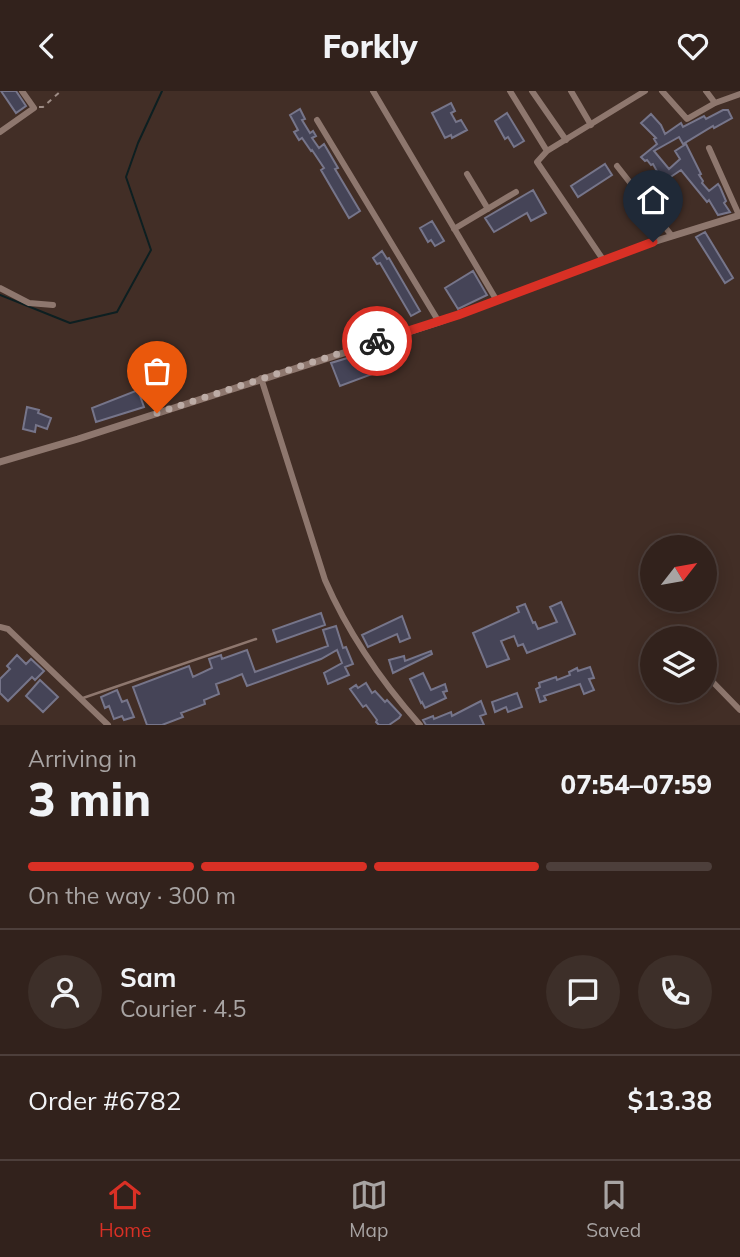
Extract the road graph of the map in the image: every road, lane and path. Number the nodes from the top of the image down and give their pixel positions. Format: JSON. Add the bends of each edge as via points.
{"nodes":[{"id":1,"x":22,"y":91,"type":"edge"},
{"id":2,"x":61,"y":91,"type":"edge"},
{"id":3,"x":373,"y":91,"type":"edge"},
{"id":4,"x":510,"y":91,"type":"edge"},
{"id":5,"x":532,"y":91,"type":"edge"},
{"id":6,"x":571,"y":91,"type":"edge"},
{"id":7,"x":645,"y":91,"type":"edge"},
{"id":8,"x":662,"y":91,"type":"edge"},
{"id":9,"x":706,"y":91,"type":"edge"},
{"id":10,"x":740,"y":94,"type":"edge"},
{"id":11,"x":715,"y":103,"type":"junction"},
{"id":12,"x":34,"y":107,"type":"junction"},
{"id":13,"x":317,"y":120,"type":"dead end"},
{"id":14,"x":591,"y":125,"type":"junction"},
{"id":15,"x":0,"y":132,"type":"edge"},
{"id":16,"x":566,"y":140,"type":"junction"},
{"id":17,"x":709,"y":148,"type":"dead end"},
{"id":18,"x":547,"y":151,"type":"junction"},
{"id":19,"x":617,"y":166,"type":"dead end"},
{"id":20,"x":467,"y":174,"type":"dead end"},
{"id":21,"x":516,"y":192,"type":"dead end"},
{"id":22,"x":488,"y":209,"type":"junction"},
{"id":23,"x":739,"y":215,"type":"edge"},
{"id":24,"x":454,"y":229,"type":"junction"},
{"id":25,"x":672,"y":236,"type":"junction"},
{"id":26,"x":604,"y":261,"type":"junction"},
{"id":27,"x":0,"y":288,"type":"edge"},
{"id":28,"x":497,"y":301,"type":"junction"},
{"id":29,"x":53,"y":305,"type":"dead end"},
{"id":30,"x":439,"y":322,"type":"junction"},
{"id":31,"x":261,"y":378,"type":"junction"},
{"id":32,"x":0,"y":461,"type":"edge"},
{"id":33,"x":0,"y":627,"type":"edge"},
{"id":34,"x":256,"y":639,"type":"dead end"},
{"id":35,"x":717,"y":686,"type":"edge"},
{"id":36,"x":80,"y":699,"type":"junction"},
{"id":37,"x":740,"y":710,"type":"edge"},
{"id":38,"x":108,"y":725,"type":"edge"},
{"id":39,"x":420,"y":725,"type":"edge"}],
"edges":[{"from":1,"to":12,"type":"street"},
{"from":2,"to":12,"type":"path","via":[[43,107]]},
{"from":3,"to":24,"type":"street"},
{"from":4,"to":18,"type":"street"},
{"from":5,"to":16,"type":"street"},
{"from":6,"to":14,"type":"street"},
{"from":7,"to":14,"type":"street"},
{"from":8,"to":11,"type":"street","via":[[687,119]]},
{"from":9,"to":11,"type":"street"},
{"from":10,"to":11,"type":"street"},
{"from":12,"to":15,"type":"street"},
{"from":13,"to":30,"type":"street"},
{"from":14,"to":16,"type":"street"},
{"from":16,"to":18,"type":"street"},
{"from":17,"to":23,"type":"street"},
{"from":18,"to":26,"type":"street","via":[[537,162],[540,170]]},
{"from":19,"to":25,"type":"street"},
{"from":20,"to":22,"type":"street"},
{"from":21,"to":22,"type":"street"},
{"from":22,"to":24,"type":"street"},
{"from":23,"to":25,"type":"street"},
{"from":24,"to":28,"type":"street"},
{"from":25,"to":26,"type":"street"},
{"from":26,"to":28,"type":"street"},
{"from":27,"to":29,"type":"street","via":[[29,303]]},
{"from":28,"to":30,"type":"street"},
{"from":30,"to":31,"type":"street"},
{"from":31,"to":32,"type":"street"},
{"from":31,"to":39,"type":"street","via":[[336,605],[362,649]]},
{"from":33,"to":36,"type":"street","via":[[8,629]]},
{"from":34,"to":36,"type":"lane"},
{"from":35,"to":37,"type":"street"},
{"from":36,"to":38,"type":"street"}]}
